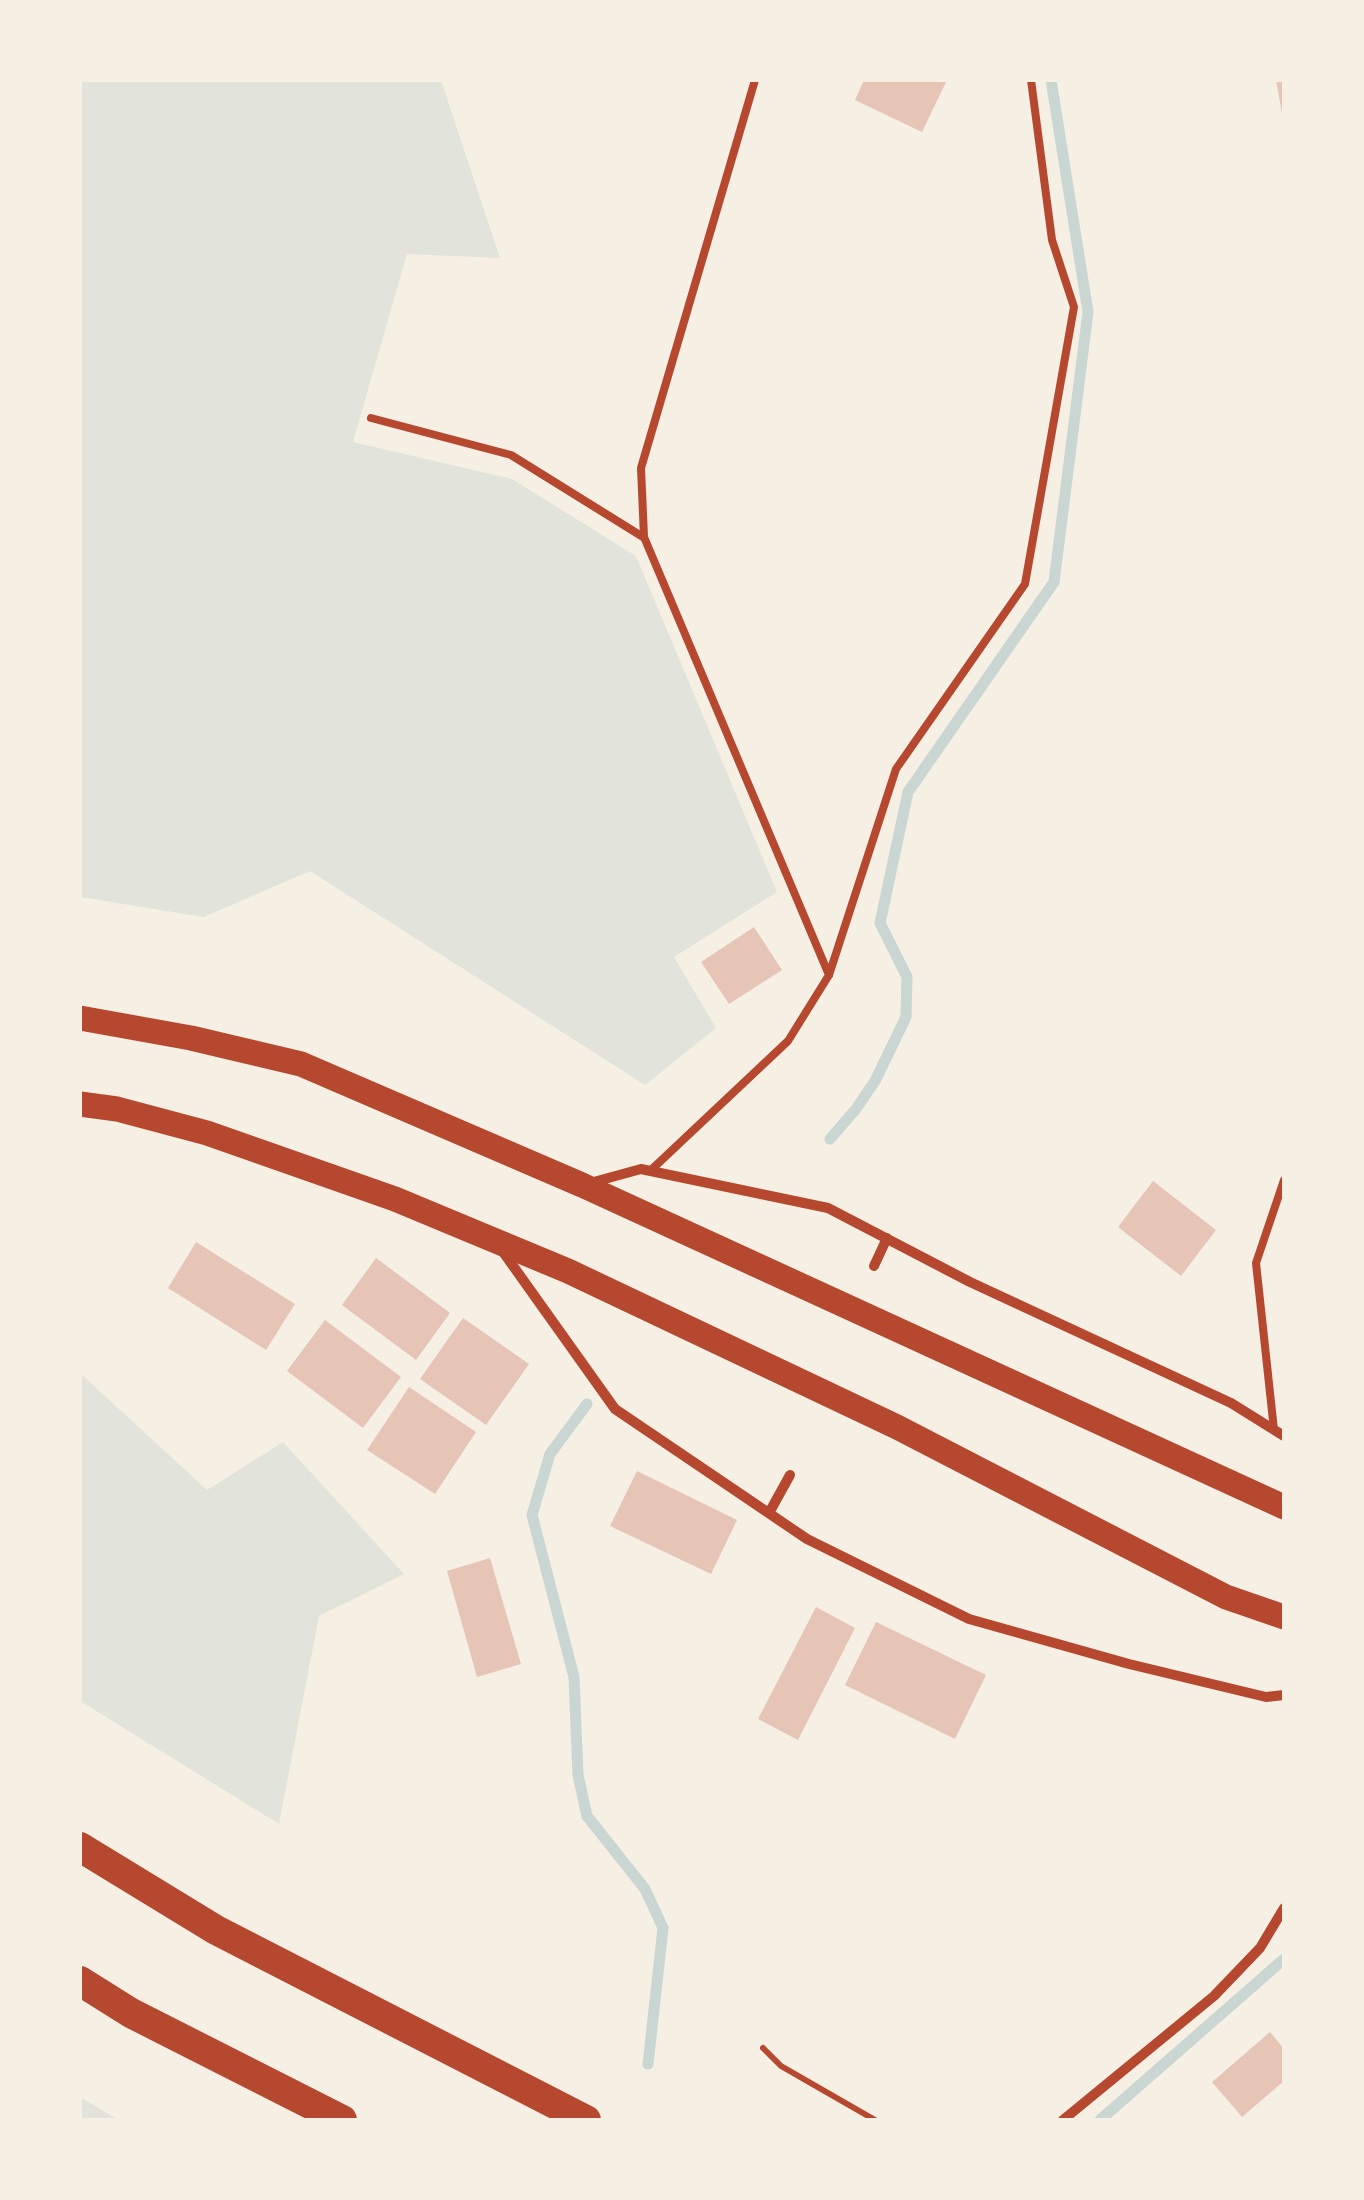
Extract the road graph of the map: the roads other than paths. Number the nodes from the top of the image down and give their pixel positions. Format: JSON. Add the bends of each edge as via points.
{"nodes":[{"id":1,"x":755,"y":80,"type":"edge"},
{"id":2,"x":1032,"y":80,"type":"edge"},
{"id":3,"x":371,"y":418,"type":"dead end"},
{"id":4,"x":644,"y":538,"type":"junction"},
{"id":5,"x":829,"y":975,"type":"junction"},
{"id":6,"x":80,"y":1018,"type":"edge"},
{"id":7,"x":80,"y":1104,"type":"edge"},
{"id":8,"x":650,"y":1170,"type":"junction"},
{"id":9,"x":1284,"y":1180,"type":"edge"},
{"id":10,"x":582,"y":1185,"type":"junction"},
{"id":11,"x":887,"y":1238,"type":"junction"},
{"id":12,"x":494,"y":1240,"type":"junction"},
{"id":13,"x":874,"y":1266,"type":"dead end"},
{"id":14,"x":1279,"y":1433,"type":"edge"},
{"id":15,"x":790,"y":1475,"type":"dead end"},
{"id":16,"x":1284,"y":1507,"type":"edge"},
{"id":17,"x":769,"y":1513,"type":"junction"},
{"id":18,"x":1284,"y":1617,"type":"edge"},
{"id":19,"x":1284,"y":1695,"type":"edge"},
{"id":20,"x":80,"y":1847,"type":"edge"},
{"id":21,"x":1284,"y":1908,"type":"edge"},
{"id":22,"x":80,"y":1981,"type":"edge"},
{"id":23,"x":342,"y":2120,"type":"edge"},
{"id":24,"x":586,"y":2120,"type":"edge"},
{"id":25,"x":1063,"y":2120,"type":"edge"}],
"edges":[{"from":1,"to":4,"type":"lane","via":[[641,468]]},
{"from":2,"to":5,"type":"lane","via":[[1052,240],[1074,307],[1025,584],[896,769]]},
{"from":3,"to":4,"type":"lane","via":[[510,455]]},
{"from":4,"to":5,"type":"lane"},
{"from":5,"to":8,"type":"lane","via":[[788,1041]]},
{"from":6,"to":10,"type":"main road","via":[[302,1064]]},
{"from":7,"to":12,"type":"main road","via":[[207,1133]]},
{"from":8,"to":10,"type":"street"},
{"from":8,"to":11,"type":"street","via":[[828,1208]]},
{"from":9,"to":14,"type":"lane","via":[[1256,1263]]},
{"from":10,"to":16,"type":"main road"},
{"from":11,"to":13,"type":"street"},
{"from":11,"to":14,"type":"street","via":[[1232,1403]]},
{"from":12,"to":17,"type":"street","via":[[615,1409]]},
{"from":12,"to":18,"type":"main road","via":[[897,1427],[1226,1597]]},
{"from":15,"to":17,"type":"street"},
{"from":17,"to":19,"type":"street","via":[[807,1539],[969,1619],[1129,1664],[1266,1697]]},
{"from":20,"to":24,"type":"highway","via":[[216,1930]]},
{"from":21,"to":25,"type":"street","via":[[1260,1948],[1214,1996]]},
{"from":22,"to":23,"type":"highway"}]}
